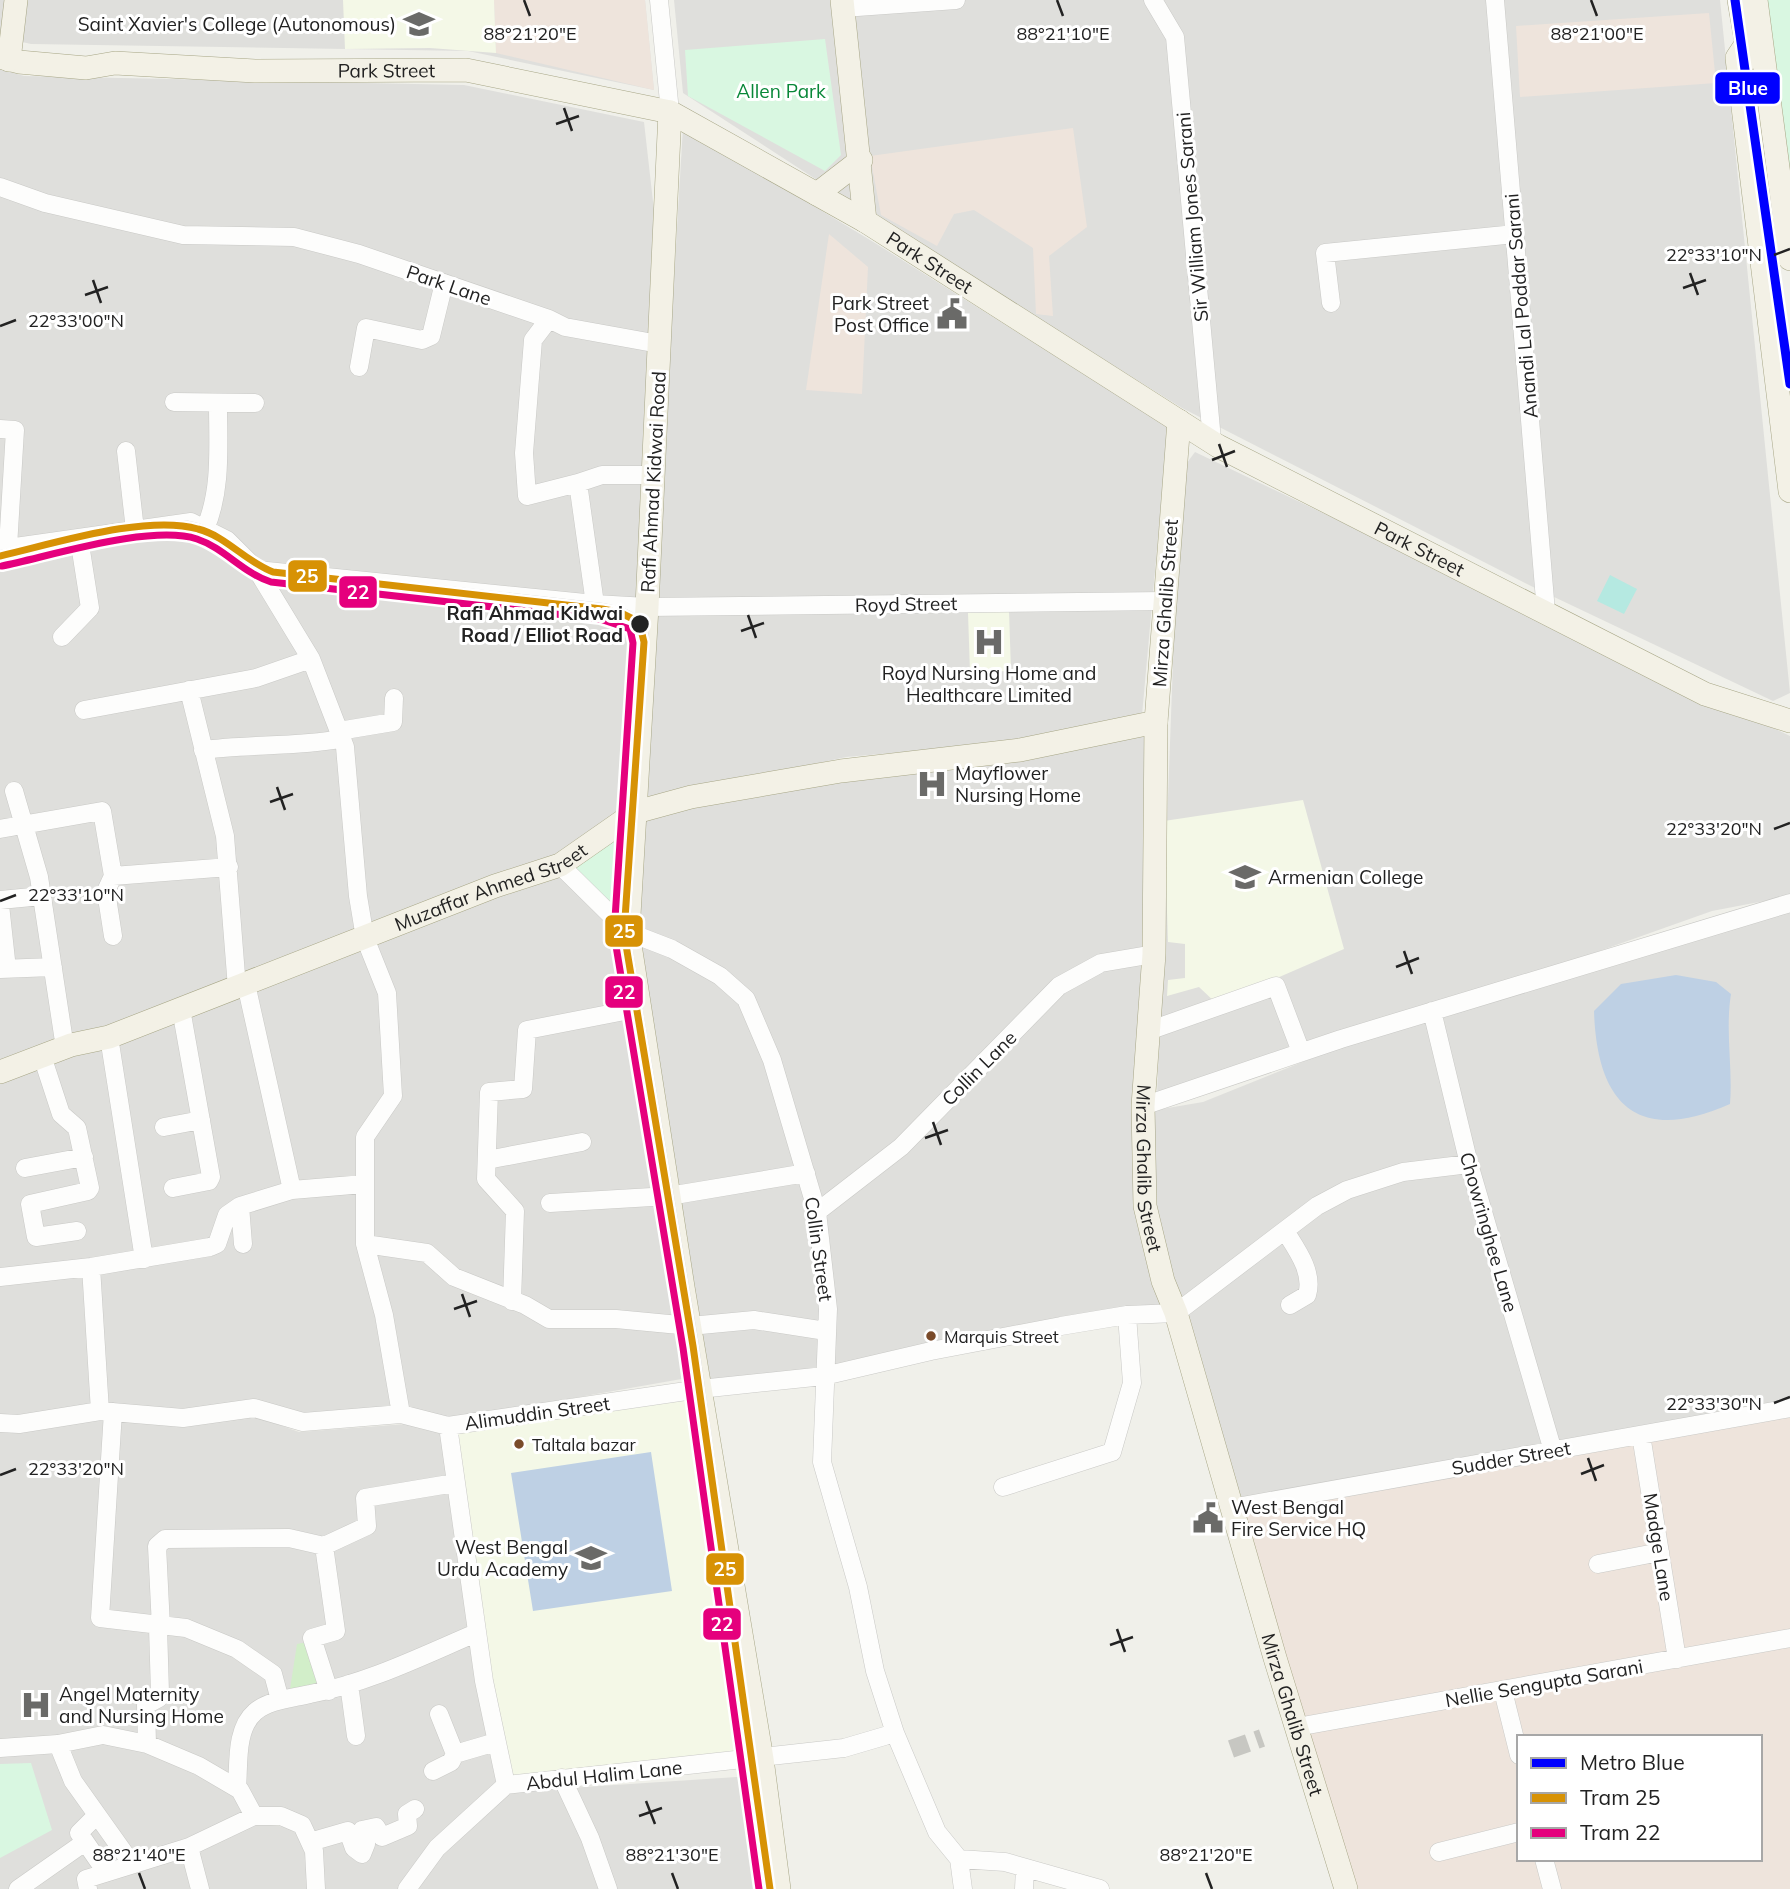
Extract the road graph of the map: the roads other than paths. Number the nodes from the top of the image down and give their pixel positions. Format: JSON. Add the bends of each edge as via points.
{"nodes":[{"id":1,"x":16,"y":0,"type":"edge"},
{"id":2,"x":659,"y":0,"type":"edge"},
{"id":3,"x":956,"y":0,"type":"edge"},
{"id":4,"x":1153,"y":0,"type":"edge"},
{"id":5,"x":1496,"y":0,"type":"edge"},
{"id":6,"x":1739,"y":0,"type":"edge"},
{"id":7,"x":1756,"y":0,"type":"edge"},
{"id":8,"x":843,"y":4,"type":"edge"},
{"id":9,"x":1754,"y":43,"type":"junction"},
{"id":10,"x":4,"y":58,"type":"edge"},
{"id":11,"x":1760,"y":83,"type":"junction"},
{"id":12,"x":670,"y":112,"type":"junction"},
{"id":13,"x":1790,"y":158,"type":"edge"},
{"id":14,"x":861,"y":160,"type":"junction"},
{"id":15,"x":0,"y":187,"type":"edge"},
{"id":16,"x":817,"y":194,"type":"junction"},
{"id":17,"x":865,"y":221,"type":"junction"},
{"id":18,"x":1515,"y":234,"type":"junction"},
{"id":19,"x":1790,"y":259,"type":"edge"},
{"id":20,"x":444,"y":283,"type":"junction"},
{"id":21,"x":1331,"y":303,"type":"dead end"},
{"id":22,"x":549,"y":319,"type":"junction"},
{"id":23,"x":659,"y":344,"type":"junction"},
{"id":24,"x":359,"y":367,"type":"dead end"},
{"id":25,"x":1790,"y":370,"type":"edge"},
{"id":26,"x":174,"y":402,"type":"dead end"},
{"id":27,"x":218,"y":403,"type":"junction"},
{"id":28,"x":255,"y":403,"type":"dead end"},
{"id":29,"x":1179,"y":421,"type":"junction"},
{"id":30,"x":0,"y":429,"type":"edge"},
{"id":31,"x":1785,"y":429,"type":"edge"},
{"id":32,"x":1212,"y":440,"type":"junction"},
{"id":33,"x":126,"y":451,"type":"dead end"},
{"id":34,"x":653,"y":475,"type":"junction"},
{"id":35,"x":578,"y":483,"type":"junction"},
{"id":36,"x":1790,"y":491,"type":"edge"},
{"id":37,"x":205,"y":529,"type":"junction"},
{"id":38,"x":135,"y":530,"type":"junction"},
{"id":39,"x":79,"y":538,"type":"junction"},
{"id":40,"x":4,"y":548,"type":"edge"},
{"id":41,"x":257,"y":570,"type":"junction"},
{"id":42,"x":1164,"y":601,"type":"junction"},
{"id":43,"x":596,"y":604,"type":"junction"},
{"id":44,"x":647,"y":607,"type":"junction"},
{"id":45,"x":1546,"y":612,"type":"junction"},
{"id":46,"x":62,"y":637,"type":"dead end"},
{"id":47,"x":311,"y":659,"type":"junction"},
{"id":48,"x":189,"y":690,"type":"junction"},
{"id":49,"x":394,"y":698,"type":"dead end"},
{"id":50,"x":83,"y":710,"type":"dead end"},
{"id":51,"x":1790,"y":721,"type":"edge"},
{"id":52,"x":1156,"y":722,"type":"junction"},
{"id":53,"x":340,"y":735,"type":"junction"},
{"id":54,"x":204,"y":750,"type":"junction"},
{"id":55,"x":14,"y":791,"type":"dead end"},
{"id":56,"x":636,"y":813,"type":"junction"},
{"id":57,"x":23,"y":827,"type":"junction"},
{"id":58,"x":0,"y":829,"type":"edge"},
{"id":59,"x":560,"y":865,"type":"junction"},
{"id":60,"x":229,"y":867,"type":"junction"},
{"id":61,"x":113,"y":876,"type":"junction"},
{"id":62,"x":42,"y":896,"type":"junction"},
{"id":63,"x":1790,"y":902,"type":"edge"},
{"id":64,"x":0,"y":903,"type":"edge"},
{"id":65,"x":628,"y":932,"type":"junction"},
{"id":66,"x":113,"y":936,"type":"dead end"},
{"id":67,"x":365,"y":937,"type":"junction"},
{"id":68,"x":1154,"y":954,"type":"junction"},
{"id":69,"x":53,"y":967,"type":"junction"},
{"id":70,"x":4,"y":969,"type":"edge"},
{"id":71,"x":242,"y":986,"type":"junction"},
{"id":72,"x":640,"y":1008,"type":"junction"},
{"id":73,"x":181,"y":1009,"type":"junction"},
{"id":74,"x":1432,"y":1011,"type":"junction"},
{"id":75,"x":1148,"y":1031,"type":"junction"},
{"id":76,"x":109,"y":1037,"type":"junction"},
{"id":77,"x":65,"y":1048,"type":"junction"},
{"id":78,"x":1301,"y":1052,"type":"junction"},
{"id":79,"x":42,"y":1056,"type":"junction"},
{"id":80,"x":0,"y":1072,"type":"edge"},
{"id":81,"x":1143,"y":1106,"type":"junction"},
{"id":82,"x":201,"y":1120,"type":"junction"},
{"id":83,"x":164,"y":1127,"type":"dead end"},
{"id":84,"x":582,"y":1142,"type":"dead end"},
{"id":85,"x":83,"y":1157,"type":"junction"},
{"id":86,"x":487,"y":1160,"type":"junction"},
{"id":87,"x":1469,"y":1164,"type":"junction"},
{"id":88,"x":25,"y":1168,"type":"dead end"},
{"id":89,"x":806,"y":1172,"type":"junction"},
{"id":90,"x":364,"y":1184,"type":"junction"},
{"id":91,"x":173,"y":1188,"type":"dead end"},
{"id":92,"x":292,"y":1189,"type":"junction"},
{"id":93,"x":668,"y":1196,"type":"junction"},
{"id":94,"x":550,"y":1203,"type":"dead end"},
{"id":95,"x":240,"y":1206,"type":"junction"},
{"id":96,"x":817,"y":1212,"type":"junction"},
{"id":97,"x":77,"y":1231,"type":"dead end"},
{"id":98,"x":1285,"y":1231,"type":"junction"},
{"id":99,"x":243,"y":1244,"type":"dead end"},
{"id":100,"x":365,"y":1244,"type":"junction"},
{"id":101,"x":144,"y":1259,"type":"junction"},
{"id":102,"x":92,"y":1267,"type":"junction"},
{"id":103,"x":0,"y":1277,"type":"edge"},
{"id":104,"x":512,"y":1301,"type":"junction"},
{"id":105,"x":1290,"y":1305,"type":"dead end"},
{"id":106,"x":1176,"y":1313,"type":"junction"},
{"id":107,"x":1127,"y":1315,"type":"junction"},
{"id":108,"x":690,"y":1326,"type":"junction"},
{"id":109,"x":826,"y":1331,"type":"junction"},
{"id":110,"x":824,"y":1376,"type":"junction"},
{"id":111,"x":702,"y":1388,"type":"junction"},
{"id":112,"x":1790,"y":1408,"type":"edge"},
{"id":113,"x":107,"y":1411,"type":"junction"},
{"id":114,"x":401,"y":1414,"type":"junction"},
{"id":115,"x":0,"y":1423,"type":"edge"},
{"id":116,"x":448,"y":1426,"type":"junction"},
{"id":117,"x":1641,"y":1435,"type":"junction"},
{"id":118,"x":1553,"y":1451,"type":"junction"},
{"id":119,"x":455,"y":1483,"type":"junction"},
{"id":120,"x":1003,"y":1487,"type":"dead end"},
{"id":121,"x":1231,"y":1508,"type":"junction"},
{"id":122,"x":324,"y":1546,"type":"junction"},
{"id":123,"x":1660,"y":1552,"type":"junction"},
{"id":124,"x":1598,"y":1564,"type":"dead end"},
{"id":125,"x":159,"y":1627,"type":"junction"},
{"id":126,"x":476,"y":1633,"type":"junction"},
{"id":127,"x":1790,"y":1638,"type":"edge"},
{"id":128,"x":1677,"y":1659,"type":"junction"},
{"id":129,"x":349,"y":1684,"type":"junction"},
{"id":130,"x":329,"y":1691,"type":"junction"},
{"id":131,"x":1503,"y":1691,"type":"junction"},
{"id":132,"x":280,"y":1700,"type":"junction"},
{"id":133,"x":439,"y":1714,"type":"dead end"},
{"id":134,"x":1297,"y":1727,"type":"junction"},
{"id":135,"x":895,"y":1732,"type":"junction"},
{"id":136,"x":356,"y":1736,"type":"dead end"},
{"id":137,"x":496,"y":1742,"type":"junction"},
{"id":138,"x":58,"y":1744,"type":"junction"},
{"id":139,"x":147,"y":1744,"type":"junction"},
{"id":140,"x":1517,"y":1747,"type":"edge"},
{"id":141,"x":0,"y":1748,"type":"edge"},
{"id":142,"x":455,"y":1754,"type":"junction"},
{"id":143,"x":762,"y":1759,"type":"junction"},
{"id":144,"x":433,"y":1770,"type":"dead end"},
{"id":145,"x":562,"y":1778,"type":"junction"},
{"id":146,"x":506,"y":1785,"type":"junction"},
{"id":147,"x":237,"y":1788,"type":"junction"},
{"id":148,"x":415,"y":1809,"type":"dead end"},
{"id":149,"x":96,"y":1816,"type":"junction"},
{"id":150,"x":254,"y":1816,"type":"junction"},
{"id":151,"x":1517,"y":1832,"type":"edge"},
{"id":152,"x":85,"y":1842,"type":"junction"},
{"id":153,"x":310,"y":1842,"type":"junction"},
{"id":154,"x":189,"y":1847,"type":"junction"},
{"id":155,"x":1439,"y":1852,"type":"dead end"},
{"id":156,"x":959,"y":1859,"type":"junction"},
{"id":157,"x":1545,"y":1861,"type":"edge"},
{"id":158,"x":132,"y":1864,"type":"junction"},
{"id":159,"x":1025,"y":1868,"type":"junction"},
{"id":160,"x":106,"y":1872,"type":"junction"},
{"id":161,"x":18,"y":1889,"type":"edge"},
{"id":162,"x":88,"y":1889,"type":"edge"},
{"id":163,"x":200,"y":1889,"type":"edge"},
{"id":164,"x":316,"y":1889,"type":"edge"},
{"id":165,"x":407,"y":1889,"type":"edge"},
{"id":166,"x":608,"y":1889,"type":"edge"},
{"id":167,"x":779,"y":1889,"type":"edge"},
{"id":168,"x":963,"y":1889,"type":"edge"},
{"id":169,"x":1024,"y":1889,"type":"edge"},
{"id":170,"x":1100,"y":1889,"type":"edge"},
{"id":171,"x":1346,"y":1889,"type":"edge"},
{"id":172,"x":1552,"y":1889,"type":"edge"}],
"edges":[{"from":1,"to":10,"type":"main road"},
{"from":2,"to":12,"type":"street"},
{"from":3,"to":8,"type":"street"},
{"from":4,"to":32,"type":"street","name":"Sir William Jones Sarani","via":[[1175,37]]},
{"from":5,"to":18,"type":"street","name":"Anandi Lal Poddar Sarani"},
{"from":6,"to":9,"type":"main road"},
{"from":7,"to":9,"type":"main road"},
{"from":8,"to":14,"type":"main road"},
{"from":9,"to":11,"type":"main road"},
{"from":9,"to":13,"type":"main road","via":[[1774,51]]},
{"from":9,"to":31,"type":"main road","via":[[1737,58]]},
{"from":10,"to":12,"type":"main road","name":"Park Street","via":[[86,68],[115,64],[255,71],[466,70]]},
{"from":11,"to":19,"type":"main road"},
{"from":11,"to":25,"type":"main road"},
{"from":12,"to":16,"type":"main road","name":"Park Street"},
{"from":12,"to":23,"type":"main road","name":"Rafi Ahmad Kidwai Road"},
{"from":14,"to":16,"type":"main road"},
{"from":14,"to":17,"type":"main road"},
{"from":15,"to":20,"type":"street","name":"Park Lane","via":[[46,203],[183,235],[294,237]]},
{"from":16,"to":17,"type":"main road","name":"Park Street"},
{"from":17,"to":29,"type":"main road","name":"Park Street"},
{"from":18,"to":21,"type":"street","via":[[1325,253]]},
{"from":18,"to":45,"type":"street","name":"Anandi Lal Poddar Sarani"},
{"from":20,"to":22,"type":"street","name":"Park Lane"},
{"from":20,"to":24,"type":"street","via":[[431,336],[422,340],[366,328]]},
{"from":22,"to":23,"type":"street","name":"Park Lane","via":[[565,327]]},
{"from":22,"to":35,"type":"street","via":[[533,340],[524,453],[527,496]]},
{"from":23,"to":34,"type":"main road","name":"Rafi Ahmad Kidwai Road"},
{"from":26,"to":27,"type":"street"},
{"from":27,"to":28,"type":"street"},
{"from":27,"to":37,"type":"street","via":[[218,469],[213,511]]},
{"from":29,"to":32,"type":"main road","name":"Park Street"},
{"from":29,"to":42,"type":"main road","name":"Mirza Ghalib Street"},
{"from":30,"to":40,"type":"street","via":[[15,430]]},
{"from":31,"to":36,"type":"main road"},
{"from":32,"to":45,"type":"main road","name":"Park Street"},
{"from":33,"to":38,"type":"street"},
{"from":34,"to":35,"type":"street","via":[[602,475]]},
{"from":34,"to":44,"type":"main road","name":"Rafi Ahmad Kidwai Road"},
{"from":35,"to":43,"type":"street"},
{"from":37,"to":38,"type":"street","via":[[191,522]]},
{"from":37,"to":41,"type":"street","via":[[227,540]]},
{"from":38,"to":39,"type":"street"},
{"from":39,"to":40,"type":"street"},
{"from":39,"to":46,"type":"street","via":[[90,608]]},
{"from":41,"to":43,"type":"street","name":"Royd Street"},
{"from":41,"to":47,"type":"street"},
{"from":42,"to":44,"type":"street","name":"Royd Street"},
{"from":42,"to":52,"type":"main road","name":"Mirza Ghalib Street"},
{"from":43,"to":44,"type":"street","name":"Royd Street"},
{"from":44,"to":56,"type":"main road","name":"Rafi Ahmad Kidwai Road"},
{"from":45,"to":51,"type":"main road","name":"Park Street","via":[[1705,694]]},
{"from":47,"to":48,"type":"street","via":[[256,678]]},
{"from":47,"to":53,"type":"street"},
{"from":48,"to":50,"type":"street"},
{"from":48,"to":54,"type":"street"},
{"from":49,"to":53,"type":"street","via":[[393,722]]},
{"from":52,"to":56,"type":"main road","name":"Muzaffar Ahmed Street","via":[[1020,750],[841,771],[691,797]]},
{"from":52,"to":68,"type":"main road","name":"Mirza Ghalib Street"},
{"from":53,"to":54,"type":"street","via":[[302,746]]},
{"from":53,"to":67,"type":"street"},
{"from":54,"to":60,"type":"street"},
{"from":55,"to":57,"type":"street"},
{"from":56,"to":59,"type":"main road","name":"Muzaffar Ahmed Street"},
{"from":56,"to":65,"type":"main road","name":"Rafi Ahmad Kidwai Road"},
{"from":57,"to":58,"type":"street"},
{"from":57,"to":61,"type":"street","via":[[102,811]]},
{"from":57,"to":62,"type":"street"},
{"from":59,"to":65,"type":"street","name":"Collin Street"},
{"from":59,"to":67,"type":"main road","name":"Muzaffar Ahmed Street"},
{"from":60,"to":61,"type":"street"},
{"from":60,"to":71,"type":"street"},
{"from":61,"to":66,"type":"street","via":[[106,891]]},
{"from":62,"to":64,"type":"street"},
{"from":62,"to":69,"type":"street"},
{"from":63,"to":74,"type":"street"},
{"from":64,"to":70,"type":"street"},
{"from":65,"to":72,"type":"main road","name":"Rafi Ahmad Kidwai Road"},
{"from":65,"to":89,"type":"street","name":"Collin Street","via":[[672,948],[720,976],[746,999],[772,1060]]},
{"from":67,"to":71,"type":"main road","name":"Muzaffar Ahmed Street"},
{"from":67,"to":90,"type":"street","via":[[387,993],[393,1096],[365,1137]]},
{"from":68,"to":75,"type":"main road","name":"Mirza Ghalib Street"},
{"from":68,"to":96,"type":"street","name":"Collin Lane","via":[[1101,964],[1059,986],[901,1147]]},
{"from":69,"to":70,"type":"street"},
{"from":69,"to":77,"type":"street"},
{"from":71,"to":73,"type":"main road","name":"Muzaffar Ahmed Street"},
{"from":71,"to":92,"type":"street"},
{"from":72,"to":86,"type":"street","via":[[527,1030],[523,1089],[489,1092]]},
{"from":72,"to":93,"type":"main road","name":"Rafi Ahmad Kidwai Road"},
{"from":73,"to":76,"type":"main road","name":"Muzaffar Ahmed Street"},
{"from":73,"to":82,"type":"street"},
{"from":74,"to":78,"type":"street"},
{"from":74,"to":87,"type":"street","name":"Chowringhee Lane"},
{"from":75,"to":78,"type":"street","via":[[1276,986]]},
{"from":75,"to":81,"type":"main road","name":"Mirza Ghalib Street"},
{"from":76,"to":77,"type":"main road","name":"Muzaffar Ahmed Street"},
{"from":76,"to":101,"type":"street"},
{"from":77,"to":79,"type":"main road","name":"Muzaffar Ahmed Street"},
{"from":78,"to":81,"type":"street"},
{"from":79,"to":80,"type":"main road","name":"Muzaffar Ahmed Street"},
{"from":79,"to":85,"type":"street","via":[[61,1114],[75,1125]]},
{"from":81,"to":106,"type":"main road","name":"Mirza Ghalib Street","via":[[1145,1206],[1163,1281]]},
{"from":82,"to":83,"type":"street"},
{"from":82,"to":91,"type":"street","via":[[211,1179]]},
{"from":84,"to":86,"type":"street"},
{"from":85,"to":88,"type":"street"},
{"from":85,"to":97,"type":"street","via":[[88,1191],[30,1204],[36,1237]]},
{"from":86,"to":104,"type":"street","via":[[486,1179],[515,1211]]},
{"from":87,"to":98,"type":"street","via":[[1377,1179],[1319,1206]]},
{"from":87,"to":118,"type":"street","name":"Chowringhee Lane"},
{"from":89,"to":93,"type":"street"},
{"from":89,"to":96,"type":"street","name":"Collin Street"},
{"from":90,"to":92,"type":"street"},
{"from":90,"to":100,"type":"street"},
{"from":92,"to":95,"type":"street"},
{"from":93,"to":94,"type":"street"},
{"from":93,"to":108,"type":"main road","name":"Rafi Ahmad Kidwai Road"},
{"from":95,"to":99,"type":"street"},
{"from":95,"to":101,"type":"street","via":[[227,1215],[216,1244]]},
{"from":96,"to":109,"type":"street","name":"Collin Street","via":[[828,1309]]},
{"from":98,"to":105,"type":"street","via":[[1311,1284],[1307,1295]]},
{"from":98,"to":106,"type":"street"},
{"from":100,"to":104,"type":"street","via":[[427,1253],[454,1277]]},
{"from":100,"to":114,"type":"street","via":[[384,1315]]},
{"from":101,"to":102,"type":"street"},
{"from":102,"to":103,"type":"street"},
{"from":102,"to":113,"type":"street"},
{"from":104,"to":108,"type":"street","via":[[549,1319]]},
{"from":106,"to":107,"type":"street"},
{"from":106,"to":121,"type":"main road","name":"Mirza Ghalib Street"},
{"from":107,"to":110,"type":"street"},
{"from":107,"to":120,"type":"street","via":[[1132,1383],[1112,1452]]},
{"from":108,"to":109,"type":"street","via":[[754,1320]]},
{"from":108,"to":111,"type":"main road","name":"Rafi Ahmad Kidwai Road"},
{"from":109,"to":110,"type":"street","name":"Collin Street"},
{"from":110,"to":111,"type":"street"},
{"from":110,"to":135,"type":"street","name":"Collin Street","via":[[821,1462]]},
{"from":111,"to":116,"type":"street","name":"Alimuddin Street"},
{"from":111,"to":143,"type":"main road","name":"Rafi Ahmad Kidwai Road"},
{"from":112,"to":117,"type":"street","name":"Sudder Street"},
{"from":113,"to":114,"type":"street","name":"Alimuddin Street","via":[[183,1418],[254,1408],[303,1422]]},
{"from":113,"to":115,"type":"street","name":"Alimuddin Street"},
{"from":113,"to":125,"type":"street","via":[[100,1618]]},
{"from":114,"to":116,"type":"street","name":"Alimuddin Street"},
{"from":116,"to":119,"type":"street"},
{"from":117,"to":118,"type":"street","name":"Sudder Street"},
{"from":117,"to":123,"type":"street","name":"Madge Lane"},
{"from":118,"to":121,"type":"street","name":"Sudder Street"},
{"from":119,"to":122,"type":"street","via":[[365,1498],[367,1526]]},
{"from":119,"to":126,"type":"street"},
{"from":121,"to":134,"type":"main road","name":"Mirza Ghalib Street"},
{"from":122,"to":125,"type":"street","via":[[289,1538],[165,1539],[157,1546]]},
{"from":122,"to":130,"type":"street","via":[[336,1631],[312,1638]]},
{"from":123,"to":124,"type":"street"},
{"from":123,"to":128,"type":"street","name":"Madge Lane"},
{"from":125,"to":132,"type":"street","via":[[186,1628],[237,1649],[273,1674]]},
{"from":125,"to":139,"type":"street","via":[[160,1693],[146,1704]]},
{"from":126,"to":129,"type":"street"},
{"from":126,"to":137,"type":"street"},
{"from":127,"to":128,"type":"street","name":"Nellie Sengupta Sarani"},
{"from":128,"to":131,"type":"street","name":"Nellie Sengupta Sarani"},
{"from":129,"to":130,"type":"street"},
{"from":129,"to":136,"type":"street"},
{"from":130,"to":132,"type":"street"},
{"from":131,"to":134,"type":"street","name":"Nellie Sengupta Sarani"},
{"from":131,"to":140,"type":"street"},
{"from":132,"to":147,"type":"street","via":[[255,1712],[241,1734]]},
{"from":133,"to":142,"type":"street"},
{"from":134,"to":171,"type":"main road","name":"Mirza Ghalib Street"},
{"from":135,"to":143,"type":"street","via":[[844,1748]]},
{"from":135,"to":156,"type":"street","name":"Collin Street","via":[[937,1832]]},
{"from":137,"to":142,"type":"street"},
{"from":137,"to":146,"type":"street"},
{"from":138,"to":139,"type":"street","via":[[103,1735]]},
{"from":138,"to":141,"type":"street"},
{"from":138,"to":149,"type":"street","via":[[68,1773]]},
{"from":139,"to":147,"type":"street"},
{"from":142,"to":144,"type":"street","via":[[451,1762]]},
{"from":143,"to":145,"type":"street","name":"Abdul Halim Lane"},
{"from":143,"to":167,"type":"main road","name":"Rafi Ahmad Kidwai Road"},
{"from":145,"to":146,"type":"street","name":"Abdul Halim Lane"},
{"from":145,"to":166,"type":"street"},
{"from":146,"to":165,"type":"street","name":"Abdul Halim Lane","via":[[437,1848]]},
{"from":147,"to":150,"type":"street"},
{"from":148,"to":153,"type":"street","via":[[407,1814],[408,1826],[382,1837],[376,1827],[362,1830],[366,1843],[362,1854],[354,1848],[348,1830]]},
{"from":149,"to":152,"type":"street","via":[[79,1833]]},
{"from":149,"to":158,"type":"street"},
{"from":150,"to":153,"type":"street","via":[[281,1816],[302,1825]]},
{"from":150,"to":154,"type":"street"},
{"from":151,"to":155,"type":"street"},
{"from":152,"to":160,"type":"street"},
{"from":152,"to":161,"type":"street"},
{"from":153,"to":164,"type":"street"},
{"from":154,"to":158,"type":"street"},
{"from":154,"to":163,"type":"street"},
{"from":156,"to":159,"type":"street"},
{"from":156,"to":168,"type":"street"},
{"from":157,"to":172,"type":"street"},
{"from":158,"to":160,"type":"street"},
{"from":159,"to":169,"type":"street"},
{"from":159,"to":170,"type":"street"},
{"from":160,"to":162,"type":"street","via":[[86,1879]]}]}
